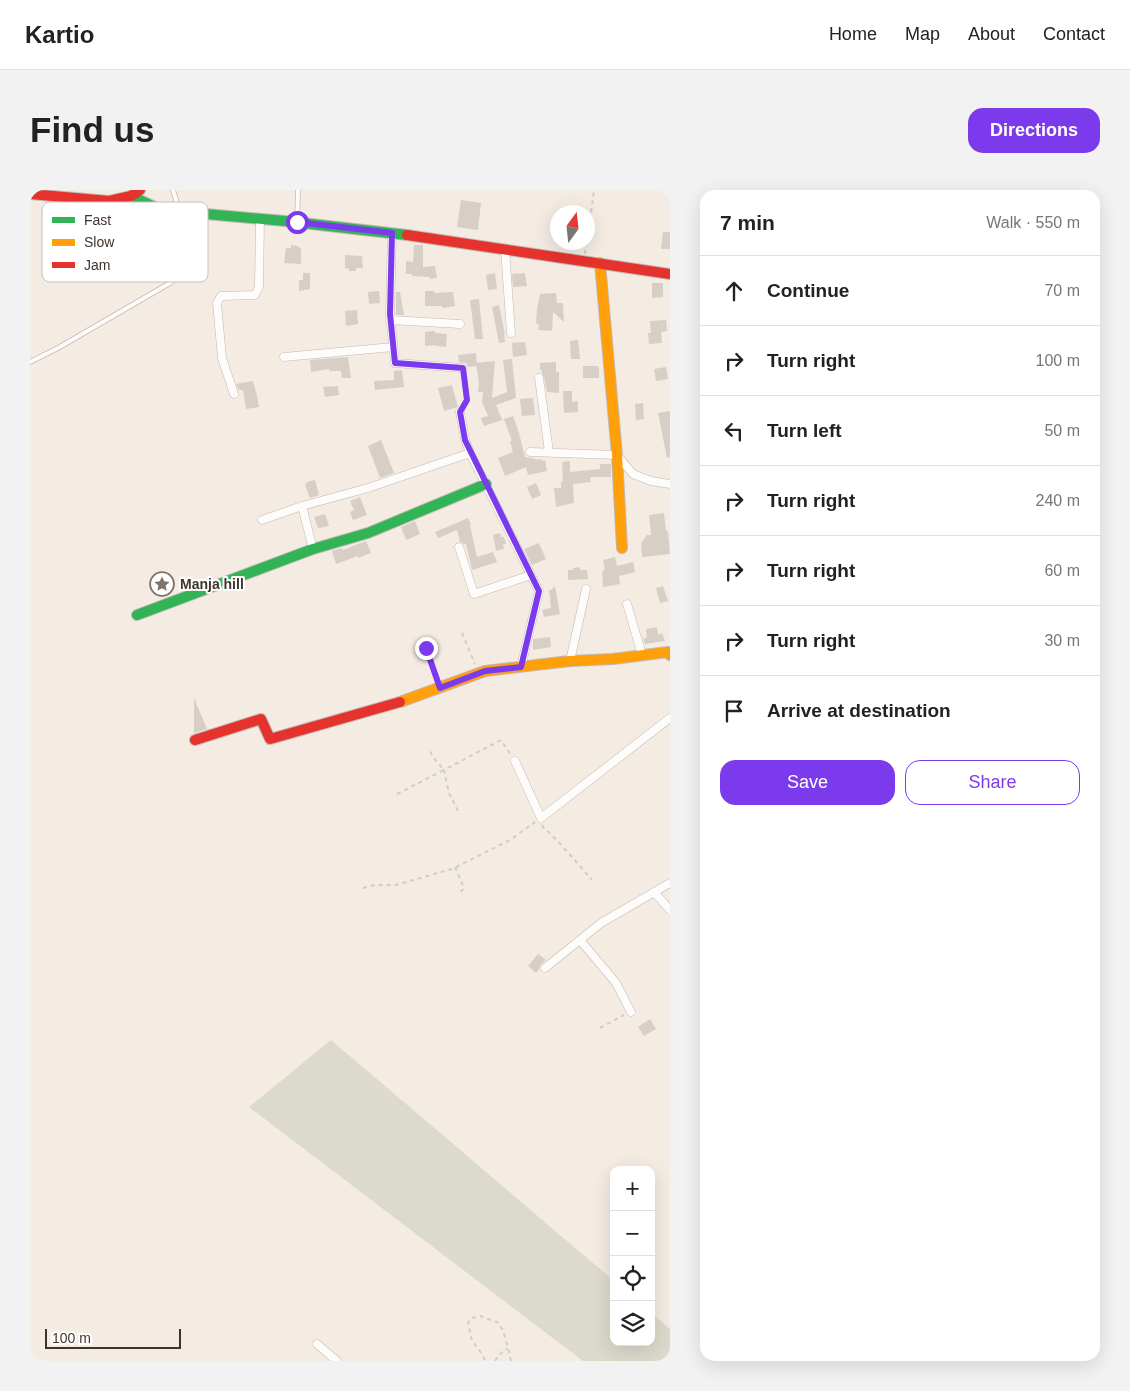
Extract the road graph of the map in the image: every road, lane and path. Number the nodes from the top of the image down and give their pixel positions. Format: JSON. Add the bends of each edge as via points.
{"nodes":[{"id":1,"x":298,"y":190,"type":"edge"},
{"id":2,"x":594,"y":190,"type":"edge"},
{"id":3,"x":135,"y":193,"type":"edge"},
{"id":4,"x":30,"y":194,"type":"edge"},
{"id":5,"x":149,"y":202,"type":"edge"},
{"id":6,"x":592,"y":205,"type":"edge"},
{"id":7,"x":208,"y":215,"type":"edge"},
{"id":8,"x":260,"y":219,"type":"junction"},
{"id":9,"x":297,"y":222,"type":"junction"},
{"id":10,"x":392,"y":233,"type":"junction"},
{"id":11,"x":505,"y":249,"type":"junction"},
{"id":12,"x":600,"y":263,"type":"junction"},
{"id":13,"x":670,"y":274,"type":"edge"},
{"id":14,"x":171,"y":282,"type":"edge"},
{"id":15,"x":390,"y":320,"type":"junction"},
{"id":16,"x":460,"y":324,"type":"dead end"},
{"id":17,"x":511,"y":334,"type":"dead end"},
{"id":18,"x":393,"y":347,"type":"junction"},
{"id":19,"x":284,"y":357,"type":"dead end"},
{"id":20,"x":30,"y":362,"type":"edge"},
{"id":21,"x":463,"y":368,"type":"joint"},
{"id":22,"x":539,"y":378,"type":"dead end"},
{"id":23,"x":234,"y":394,"type":"dead end"},
{"id":24,"x":460,"y":412,"type":"joint"},
{"id":25,"x":530,"y":452,"type":"dead end"},
{"id":26,"x":549,"y":452,"type":"junction"},
{"id":27,"x":470,"y":453,"type":"junction"},
{"id":28,"x":617,"y":455,"type":"junction"},
{"id":29,"x":486,"y":484,"type":"junction"},
{"id":30,"x":670,"y":484,"type":"edge"},
{"id":31,"x":302,"y":506,"type":"junction"},
{"id":32,"x":262,"y":520,"type":"dead end"},
{"id":33,"x":459,"y":547,"type":"dead end"},
{"id":34,"x":622,"y":548,"type":"dead end"},
{"id":35,"x":313,"y":549,"type":"junction"},
{"id":36,"x":531,"y":574,"type":"junction"},
{"id":37,"x":586,"y":589,"type":"dead end"},
{"id":38,"x":627,"y":604,"type":"dead end"},
{"id":39,"x":137,"y":615,"type":"dead end"},
{"id":40,"x":462,"y":633,"type":"dead end"},
{"id":41,"x":426,"y":648,"type":"dead end"},
{"id":42,"x":642,"y":655,"type":"junction"},
{"id":43,"x":670,"y":655,"type":"edge"},
{"id":44,"x":570,"y":661,"type":"junction"},
{"id":45,"x":521,"y":667,"type":"junction"},
{"id":46,"x":478,"y":674,"type":"junction"},
{"id":47,"x":440,"y":688,"type":"junction"},
{"id":48,"x":670,"y":718,"type":"edge"},
{"id":49,"x":195,"y":740,"type":"dead end"},
{"id":50,"x":430,"y":750,"type":"dead end"},
{"id":51,"x":515,"y":761,"type":"joint"},
{"id":52,"x":444,"y":770,"type":"junction"},
{"id":53,"x":397,"y":794,"type":"dead end"},
{"id":54,"x":458,"y":811,"type":"dead end"},
{"id":55,"x":541,"y":818,"type":"junction"},
{"id":56,"x":455,"y":868,"type":"junction"},
{"id":57,"x":592,"y":880,"type":"dead end"},
{"id":58,"x":670,"y":883,"type":"edge"},
{"id":59,"x":363,"y":888,"type":"dead end"},
{"id":60,"x":654,"y":892,"type":"junction"},
{"id":61,"x":460,"y":894,"type":"dead end"},
{"id":62,"x":670,"y":910,"type":"edge"},
{"id":63,"x":580,"y":940,"type":"junction"},
{"id":64,"x":546,"y":968,"type":"dead end"},
{"id":65,"x":630,"y":1012,"type":"joint"},
{"id":66,"x":600,"y":1028,"type":"dead end"},
{"id":67,"x":317,"y":1344,"type":"dead end"},
{"id":68,"x":507,"y":1348,"type":"junction"},
{"id":69,"x":485,"y":1360,"type":"edge"},
{"id":70,"x":338,"y":1361,"type":"edge"},
{"id":71,"x":495,"y":1361,"type":"edge"},
{"id":72,"x":511,"y":1361,"type":"edge"}],
"edges":[{"from":1,"to":9,"type":"lane"},
{"from":2,"to":6,"type":"path"},
{"from":3,"to":4,"type":"street","via":[[109,201]]},
{"from":3,"to":5,"type":"street"},
{"from":7,"to":8,"type":"street"},
{"from":8,"to":9,"type":"street"},
{"from":8,"to":23,"type":"street","via":[[259,287],[255,294],[221,296],[217,303],[222,358]]},
{"from":9,"to":10,"type":"street"},
{"from":10,"to":11,"type":"street"},
{"from":10,"to":15,"type":"street"},
{"from":11,"to":12,"type":"street"},
{"from":11,"to":17,"type":"street"},
{"from":12,"to":13,"type":"street"},
{"from":12,"to":28,"type":"street"},
{"from":14,"to":20,"type":"lane"},
{"from":15,"to":16,"type":"street"},
{"from":15,"to":18,"type":"street"},
{"from":18,"to":19,"type":"street"},
{"from":18,"to":21,"type":"street","via":[[395,363]]},
{"from":21,"to":24,"type":"path","via":[[467,400]]},
{"from":22,"to":26,"type":"street"},
{"from":24,"to":27,"type":"street"},
{"from":25,"to":26,"type":"street"},
{"from":26,"to":28,"type":"street"},
{"from":27,"to":29,"type":"street"},
{"from":27,"to":31,"type":"street","via":[[368,488]]},
{"from":28,"to":30,"type":"street","via":[[633,474]]},
{"from":28,"to":34,"type":"street"},
{"from":29,"to":35,"type":"street","via":[[368,532]]},
{"from":29,"to":36,"type":"street"},
{"from":31,"to":32,"type":"street"},
{"from":31,"to":35,"type":"street"},
{"from":33,"to":36,"type":"street","via":[[474,594]]},
{"from":35,"to":39,"type":"street"},
{"from":36,"to":45,"type":"street","via":[[539,591]]},
{"from":37,"to":44,"type":"street"},
{"from":38,"to":42,"type":"street"},
{"from":40,"to":46,"type":"path"},
{"from":41,"to":47,"type":"path"},
{"from":42,"to":43,"type":"street","via":[[668,652]]},
{"from":42,"to":44,"type":"street"},
{"from":44,"to":45,"type":"street"},
{"from":45,"to":46,"type":"street"},
{"from":46,"to":47,"type":"street"},
{"from":47,"to":49,"type":"street","via":[[270,738],[261,719]]},
{"from":48,"to":55,"type":"street"},
{"from":50,"to":52,"type":"path"},
{"from":51,"to":52,"type":"path","via":[[501,740]]},
{"from":51,"to":55,"type":"street"},
{"from":52,"to":53,"type":"path"},
{"from":52,"to":54,"type":"path","via":[[449,793]]},
{"from":55,"to":56,"type":"path","via":[[510,840]]},
{"from":55,"to":57,"type":"path","via":[[543,826]]},
{"from":56,"to":59,"type":"path","via":[[396,885]]},
{"from":56,"to":61,"type":"path","via":[[464,888]]},
{"from":58,"to":60,"type":"street"},
{"from":60,"to":62,"type":"street"},
{"from":60,"to":63,"type":"street","via":[[601,923]]},
{"from":63,"to":64,"type":"street"},
{"from":63,"to":65,"type":"street","via":[[616,983]]},
{"from":65,"to":66,"type":"path"},
{"from":67,"to":70,"type":"street"},
{"from":68,"to":69,"type":"path","via":[[497,1322],[481,1316],[472,1318],[468,1323],[472,1341]]},
{"from":68,"to":71,"type":"path"},
{"from":68,"to":72,"type":"path"}]}
